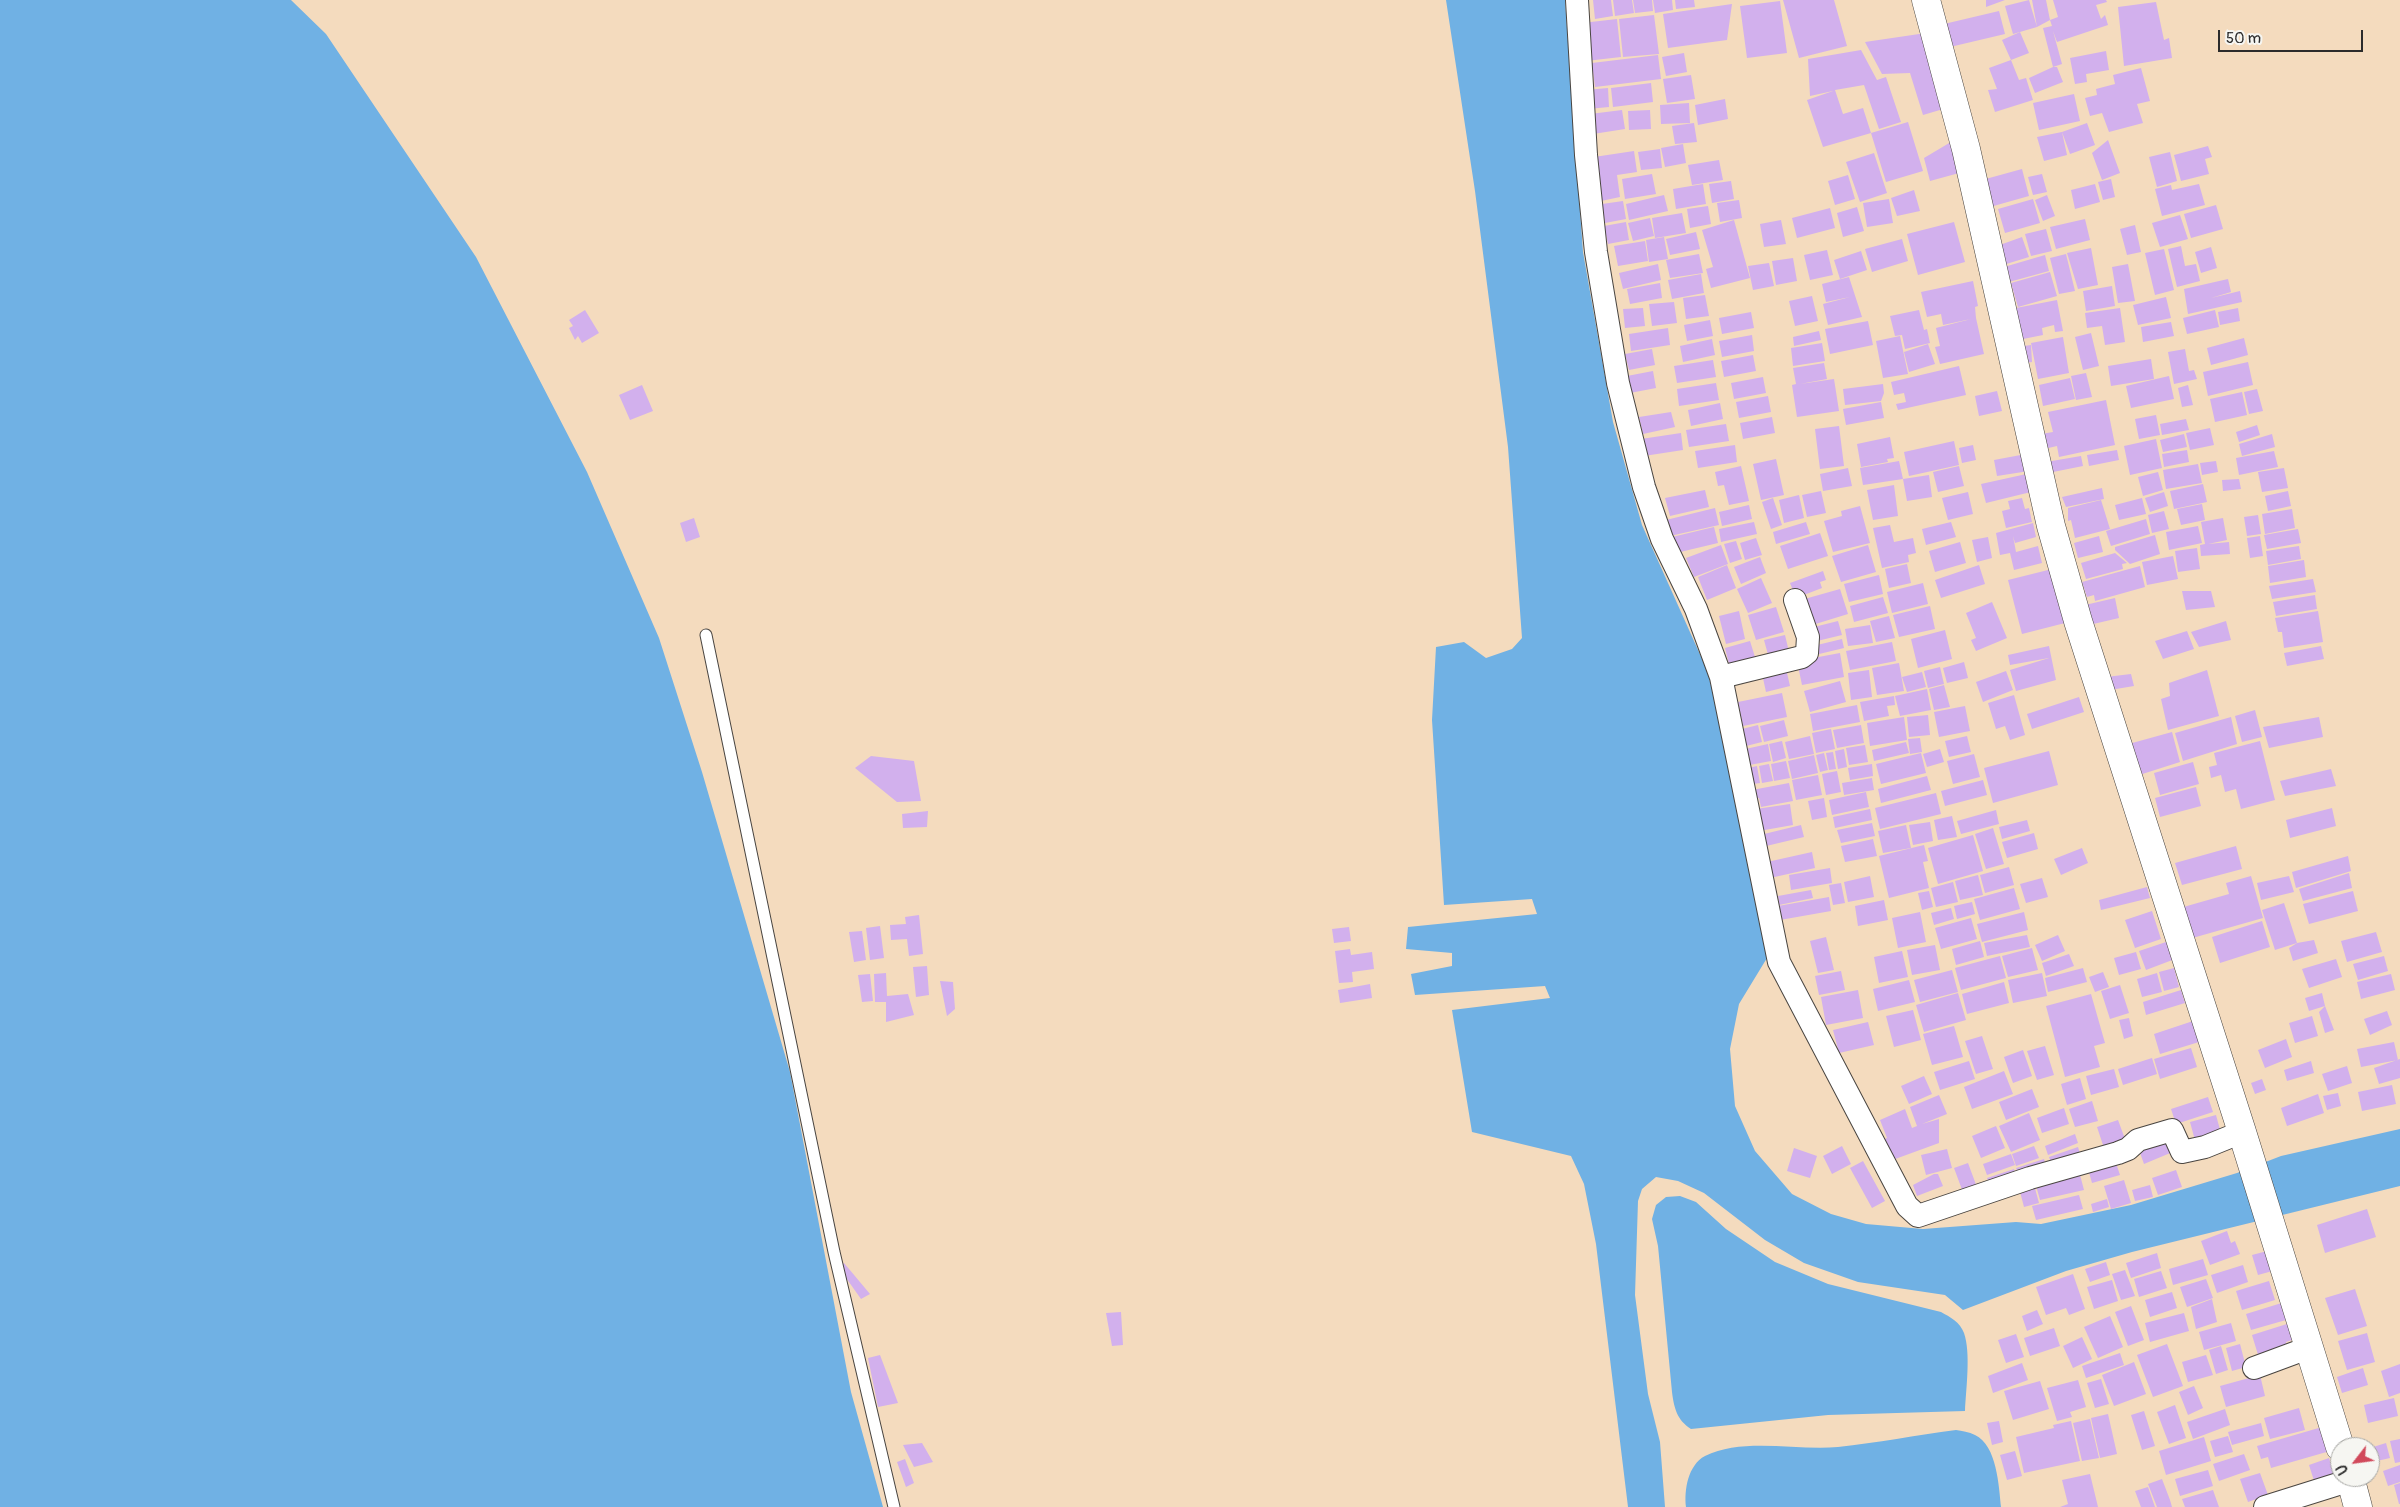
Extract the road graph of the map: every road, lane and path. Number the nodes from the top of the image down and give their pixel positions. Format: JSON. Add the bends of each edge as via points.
{"nodes":[{"id":1,"x":1577,"y":0,"type":"edge"},
{"id":2,"x":1926,"y":0,"type":"edge"},
{"id":3,"x":1795,"y":600,"type":"dead end"},
{"id":4,"x":706,"y":635,"type":"dead end"},
{"id":5,"x":1720,"y":677,"type":"junction"},
{"id":6,"x":2246,"y":1143,"type":"junction"},
{"id":7,"x":2308,"y":1348,"type":"junction"},
{"id":8,"x":2254,"y":1368,"type":"dead end"},
{"id":9,"x":2337,"y":1437,"type":"edge"},
{"id":10,"x":2330,"y":1486,"type":"edge"},
{"id":11,"x":2352,"y":1487,"type":"edge"},
{"id":12,"x":894,"y":1507,"type":"edge"},
{"id":13,"x":2265,"y":1507,"type":"edge"},
{"id":14,"x":2358,"y":1507,"type":"edge"}],
"edges":[{"from":1,"to":5,"type":"street","via":[[1586,156],[1595,242],[1618,383],[1644,487],[1662,539],[1696,609]]},
{"from":2,"to":6,"type":"street","via":[[1966,149],[2051,526],[2078,621]]},
{"from":3,"to":5,"type":"street","via":[[1808,637],[1807,653],[1802,657]]},
{"from":4,"to":12,"type":"lane","via":[[834,1252]]},
{"from":5,"to":6,"type":"street","via":[[1779,962],[1914,1214],[1918,1216],[2030,1178],[2118,1153],[2138,1140],[2172,1130],[2182,1152]]},
{"from":6,"to":7,"type":"street"},
{"from":7,"to":8,"type":"street"},
{"from":7,"to":9,"type":"street"},
{"from":10,"to":13,"type":"street"},
{"from":11,"to":14,"type":"street"}]}
